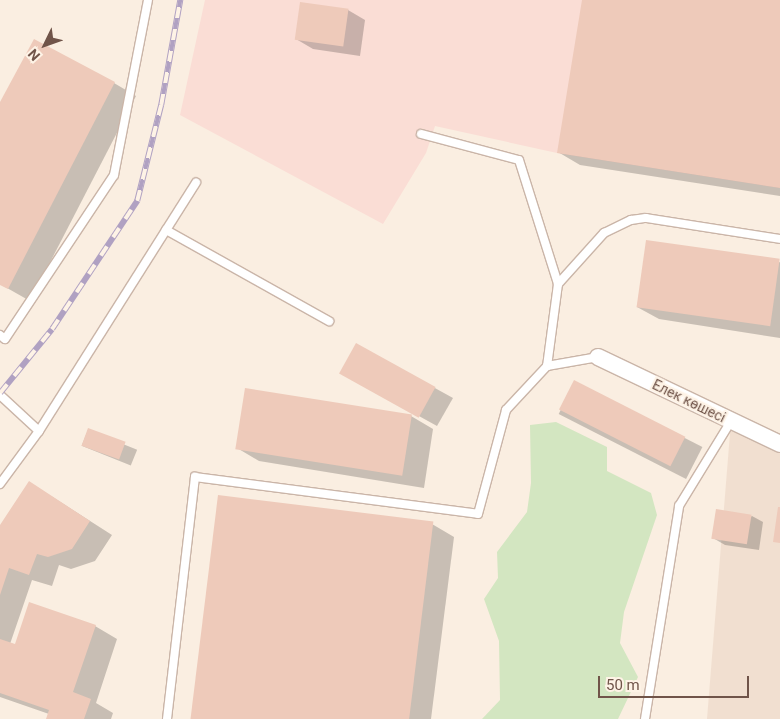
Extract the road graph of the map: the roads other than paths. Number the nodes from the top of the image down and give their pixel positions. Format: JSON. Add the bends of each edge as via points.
{"nodes":[{"id":1,"x":148,"y":0,"type":"edge"},
{"id":2,"x":421,"y":134,"type":"dead end"},
{"id":3,"x":196,"y":183,"type":"dead end"},
{"id":4,"x":166,"y":230,"type":"junction"},
{"id":5,"x":780,"y":239,"type":"edge"},
{"id":6,"x":558,"y":284,"type":"junction"},
{"id":7,"x":329,"y":321,"type":"dead end"},
{"id":8,"x":0,"y":335,"type":"edge"},
{"id":9,"x":598,"y":357,"type":"joint"},
{"id":10,"x":547,"y":366,"type":"junction"},
{"id":11,"x":0,"y":395,"type":"edge"},
{"id":12,"x":731,"y":421,"type":"junction"},
{"id":13,"x":39,"y":431,"type":"junction"},
{"id":14,"x":780,"y":444,"type":"edge"},
{"id":15,"x":0,"y":484,"type":"edge"},
{"id":16,"x":167,"y":719,"type":"edge"},
{"id":17,"x":645,"y":719,"type":"edge"}],
"edges":[{"from":1,"to":8,"type":"lane","via":[[114,175],[5,339]]},
{"from":2,"to":6,"type":"lane","via":[[518,160]]},
{"from":3,"to":4,"type":"lane"},
{"from":4,"to":7,"type":"lane"},
{"from":4,"to":13,"type":"lane"},
{"from":5,"to":6,"type":"lane","via":[[646,218],[631,220],[604,233]]},
{"from":6,"to":10,"type":"lane"},
{"from":9,"to":10,"type":"lane"},
{"from":9,"to":12,"type":"street","name":"Елек көшесі"},
{"from":10,"to":16,"type":"lane","via":[[506,410],[478,514],[195,477]]},
{"from":11,"to":13,"type":"lane"},
{"from":12,"to":14,"type":"street","name":"Елек көшесі"},
{"from":12,"to":17,"type":"lane","via":[[679,506]]},
{"from":13,"to":15,"type":"lane"}]}
